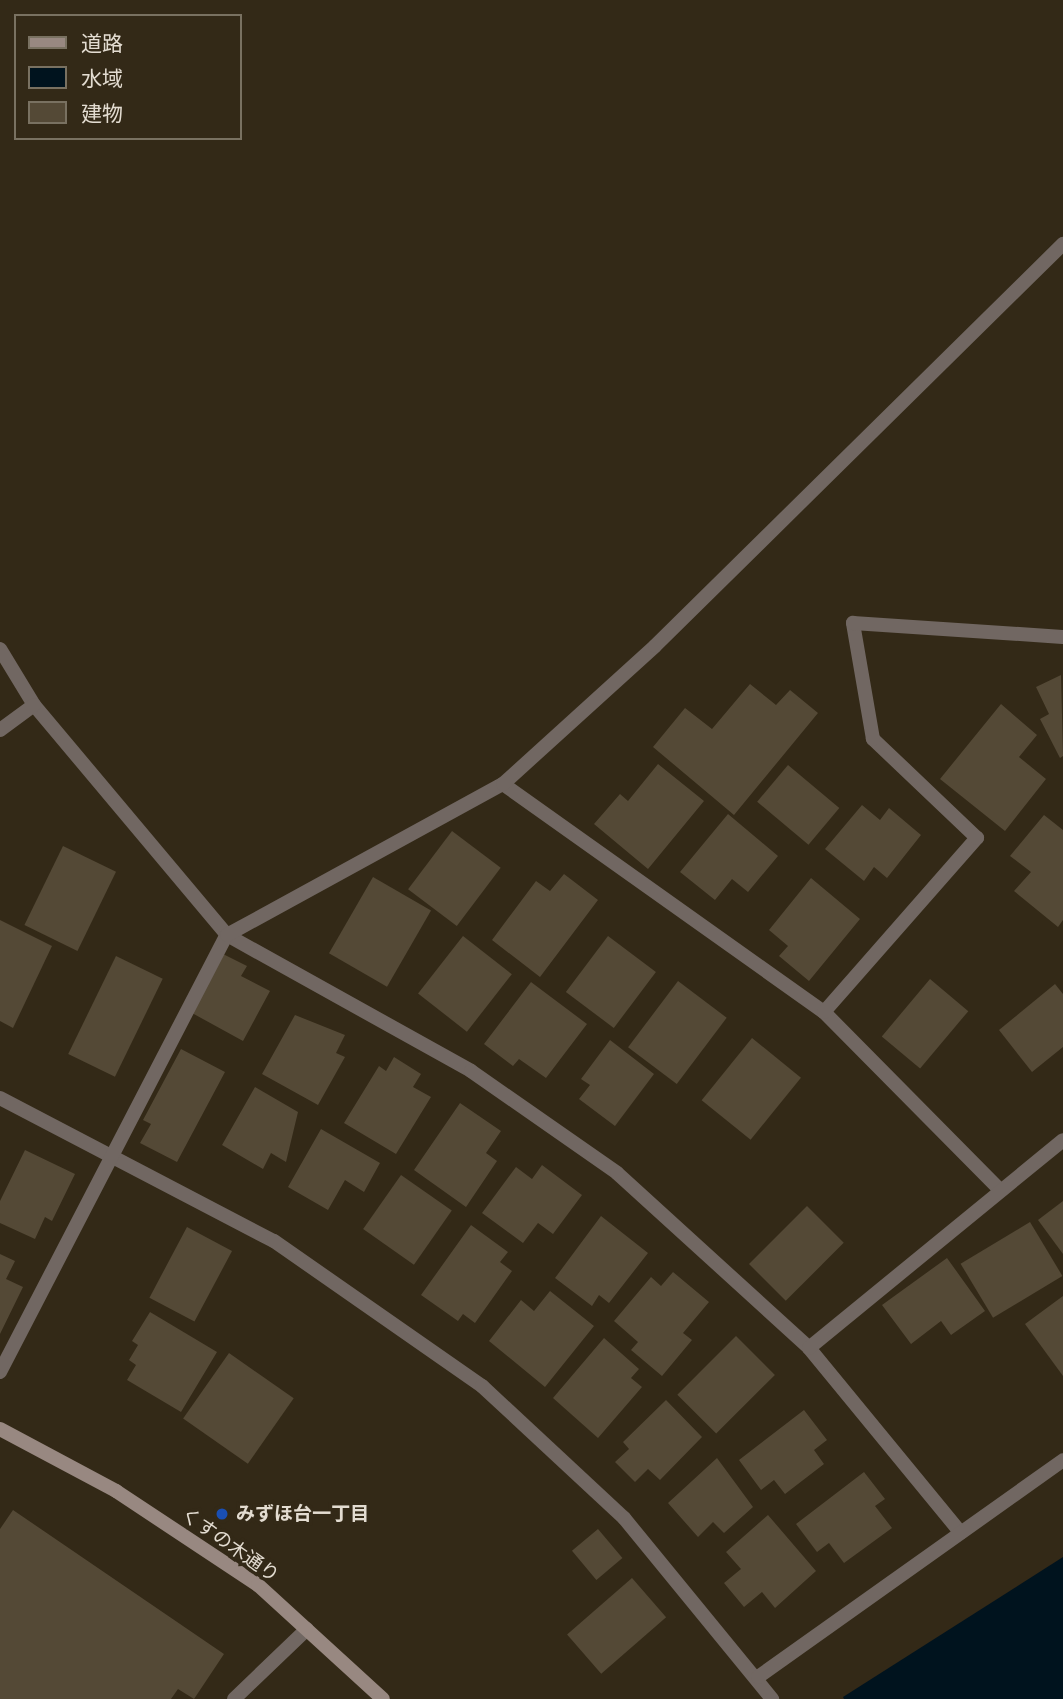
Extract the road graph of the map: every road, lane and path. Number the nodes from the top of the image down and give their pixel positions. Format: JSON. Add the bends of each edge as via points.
{"nodes":[{"id":1,"x":1063,"y":244,"type":"edge"},
{"id":2,"x":1063,"y":637,"type":"edge"},
{"id":3,"x":0,"y":649,"type":"edge"},
{"id":4,"x":34,"y":705,"type":"junction"},
{"id":5,"x":0,"y":730,"type":"edge"},
{"id":6,"x":503,"y":784,"type":"junction"},
{"id":7,"x":227,"y":935,"type":"junction"},
{"id":8,"x":824,"y":1012,"type":"junction"},
{"id":9,"x":0,"y":1098,"type":"edge"},
{"id":10,"x":1063,"y":1140,"type":"edge"},
{"id":11,"x":113,"y":1154,"type":"junction"},
{"id":12,"x":998,"y":1188,"type":"junction"},
{"id":13,"x":809,"y":1348,"type":"junction"},
{"id":14,"x":0,"y":1373,"type":"edge"},
{"id":15,"x":0,"y":1429,"type":"edge"},
{"id":16,"x":1063,"y":1460,"type":"edge"},
{"id":17,"x":961,"y":1533,"type":"junction"},
{"id":18,"x":307,"y":1629,"type":"junction"},
{"id":19,"x":758,"y":1677,"type":"junction"},
{"id":20,"x":234,"y":1699,"type":"edge"},
{"id":21,"x":383,"y":1699,"type":"edge"},
{"id":22,"x":772,"y":1699,"type":"edge"}],
"edges":[{"from":1,"to":6,"type":"street","via":[[655,646]]},
{"from":2,"to":8,"type":"street","via":[[853,623],[873,739],[977,838]]},
{"from":3,"to":4,"type":"street"},
{"from":4,"to":5,"type":"street"},
{"from":4,"to":7,"type":"street"},
{"from":6,"to":7,"type":"street"},
{"from":6,"to":8,"type":"street"},
{"from":7,"to":11,"type":"street"},
{"from":7,"to":13,"type":"street","via":[[471,1071],[617,1173]]},
{"from":8,"to":12,"type":"street"},
{"from":9,"to":11,"type":"street"},
{"from":10,"to":12,"type":"street"},
{"from":11,"to":14,"type":"street"},
{"from":11,"to":19,"type":"street","via":[[274,1241],[482,1386],[624,1518]]},
{"from":12,"to":13,"type":"street"},
{"from":13,"to":17,"type":"street"},
{"from":15,"to":18,"type":"street","name":"くすの木通り","via":[[116,1491],[258,1584]]},
{"from":16,"to":17,"type":"street"},
{"from":17,"to":19,"type":"street"},
{"from":18,"to":20,"type":"street"},
{"from":18,"to":21,"type":"street","name":"くすの木通り"},
{"from":19,"to":22,"type":"street"}]}
